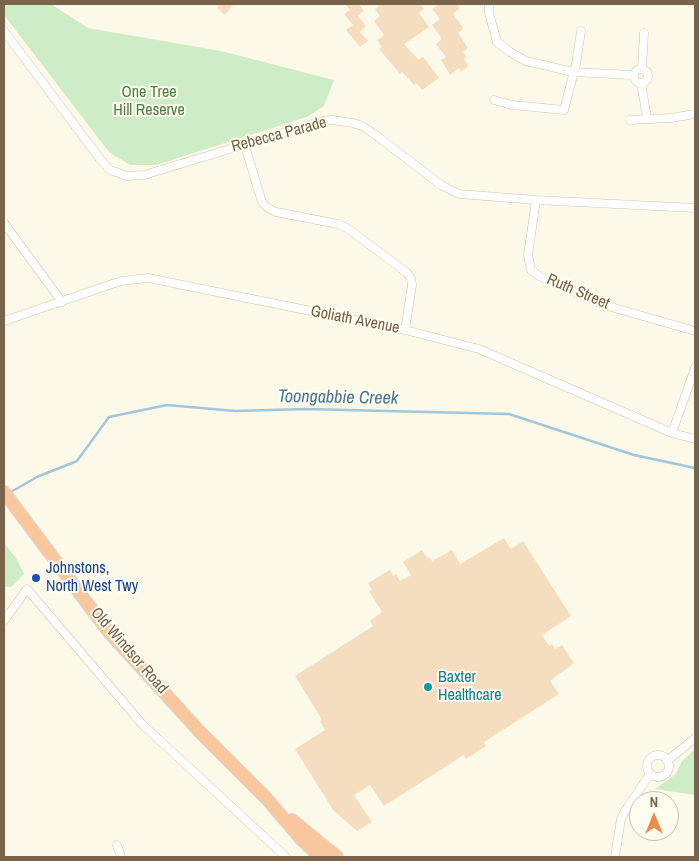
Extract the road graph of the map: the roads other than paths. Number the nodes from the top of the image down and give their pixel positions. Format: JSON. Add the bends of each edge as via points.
{"nodes":[{"id":1,"x":489,"y":4,"type":"edge"},
{"id":2,"x":4,"y":31,"type":"edge"},
{"id":3,"x":581,"y":31,"type":"dead end"},
{"id":4,"x":644,"y":33,"type":"dead end"},
{"id":5,"x":642,"y":68,"type":"junction"},
{"id":6,"x":573,"y":72,"type":"junction"},
{"id":7,"x":633,"y":75,"type":"junction"},
{"id":8,"x":641,"y":83,"type":"junction"},
{"id":9,"x":494,"y":100,"type":"dead end"},
{"id":10,"x":695,"y":114,"type":"edge"},
{"id":11,"x":647,"y":118,"type":"junction"},
{"id":12,"x":630,"y":120,"type":"dead end"},
{"id":13,"x":244,"y":143,"type":"junction"},
{"id":14,"x":536,"y":200,"type":"junction"},
{"id":15,"x":695,"y":208,"type":"edge"},
{"id":16,"x":4,"y":223,"type":"edge"},
{"id":17,"x":62,"y":302,"type":"junction"},
{"id":18,"x":4,"y":321,"type":"edge"},
{"id":19,"x":405,"y":330,"type":"junction"},
{"id":20,"x":695,"y":331,"type":"edge"},
{"id":21,"x":695,"y":368,"type":"edge"},
{"id":22,"x":672,"y":433,"type":"junction"},
{"id":23,"x":695,"y":439,"type":"edge"},
{"id":24,"x":4,"y":492,"type":"edge"},
{"id":25,"x":4,"y":621,"type":"edge"},
{"id":26,"x":695,"y":738,"type":"edge"},
{"id":27,"x":667,"y":761,"type":"junction"},
{"id":28,"x":650,"y":774,"type":"junction"},
{"id":29,"x":267,"y":799,"type":"junction"},
{"id":30,"x":117,"y":845,"type":"dead end"},
{"id":31,"x":120,"y":857,"type":"edge"},
{"id":32,"x":286,"y":857,"type":"edge"},
{"id":33,"x":320,"y":857,"type":"edge"},
{"id":34,"x":336,"y":857,"type":"edge"},
{"id":35,"x":615,"y":857,"type":"edge"}],
"edges":[{"from":1,"to":6,"type":"street","via":[[497,42],[526,61]]},
{"from":2,"to":13,"type":"street","name":"Rebecca Parade","via":[[110,170],[127,176],[144,175]]},
{"from":3,"to":6,"type":"street"},
{"from":4,"to":5,"type":"street"},
{"from":5,"to":7,"type":"street"},
{"from":5,"to":8,"type":"street","via":[[648,75]]},
{"from":6,"to":7,"type":"street"},
{"from":6,"to":9,"type":"street","via":[[564,110]]},
{"from":7,"to":8,"type":"street"},
{"from":8,"to":11,"type":"street"},
{"from":10,"to":11,"type":"street"},
{"from":11,"to":12,"type":"street"},
{"from":13,"to":14,"type":"street","name":"Rebecca Parade","via":[[322,121],[352,123],[373,133],[440,185],[459,194]]},
{"from":13,"to":19,"type":"street","via":[[262,202],[268,208],[347,228],[406,272],[411,278],[412,291]]},
{"from":14,"to":15,"type":"street","name":"Rebecca Parade"},
{"from":14,"to":20,"type":"street","name":"Ruth Street","via":[[528,255],[531,270],[604,304]]},
{"from":16,"to":17,"type":"street"},
{"from":17,"to":18,"type":"street","name":"Goliath Avenue"},
{"from":17,"to":19,"type":"street","name":"Goliath Avenue","via":[[121,281],[148,278]]},
{"from":19,"to":22,"type":"street","name":"Goliath Avenue","via":[[480,349]]},
{"from":21,"to":22,"type":"street"},
{"from":22,"to":23,"type":"street","name":"Goliath Avenue"},
{"from":24,"to":29,"type":"highway","name":"Old Windsor Road","via":[[108,631],[200,732]]},
{"from":25,"to":32,"type":"street","via":[[27,590],[142,724]]},
{"from":26,"to":27,"type":"street"},
{"from":27,"to":28,"type":"street","via":[[668,767],[663,776]]},
{"from":27,"to":28,"type":"street","via":[[658,756],[652,757],[647,765]]},
{"from":28,"to":35,"type":"street","via":[[621,819]]},
{"from":29,"to":33,"type":"highway","name":"Old Windsor Road"},
{"from":29,"to":34,"type":"highway","name":"Old Windsor Road"},
{"from":30,"to":31,"type":"street"}]}
